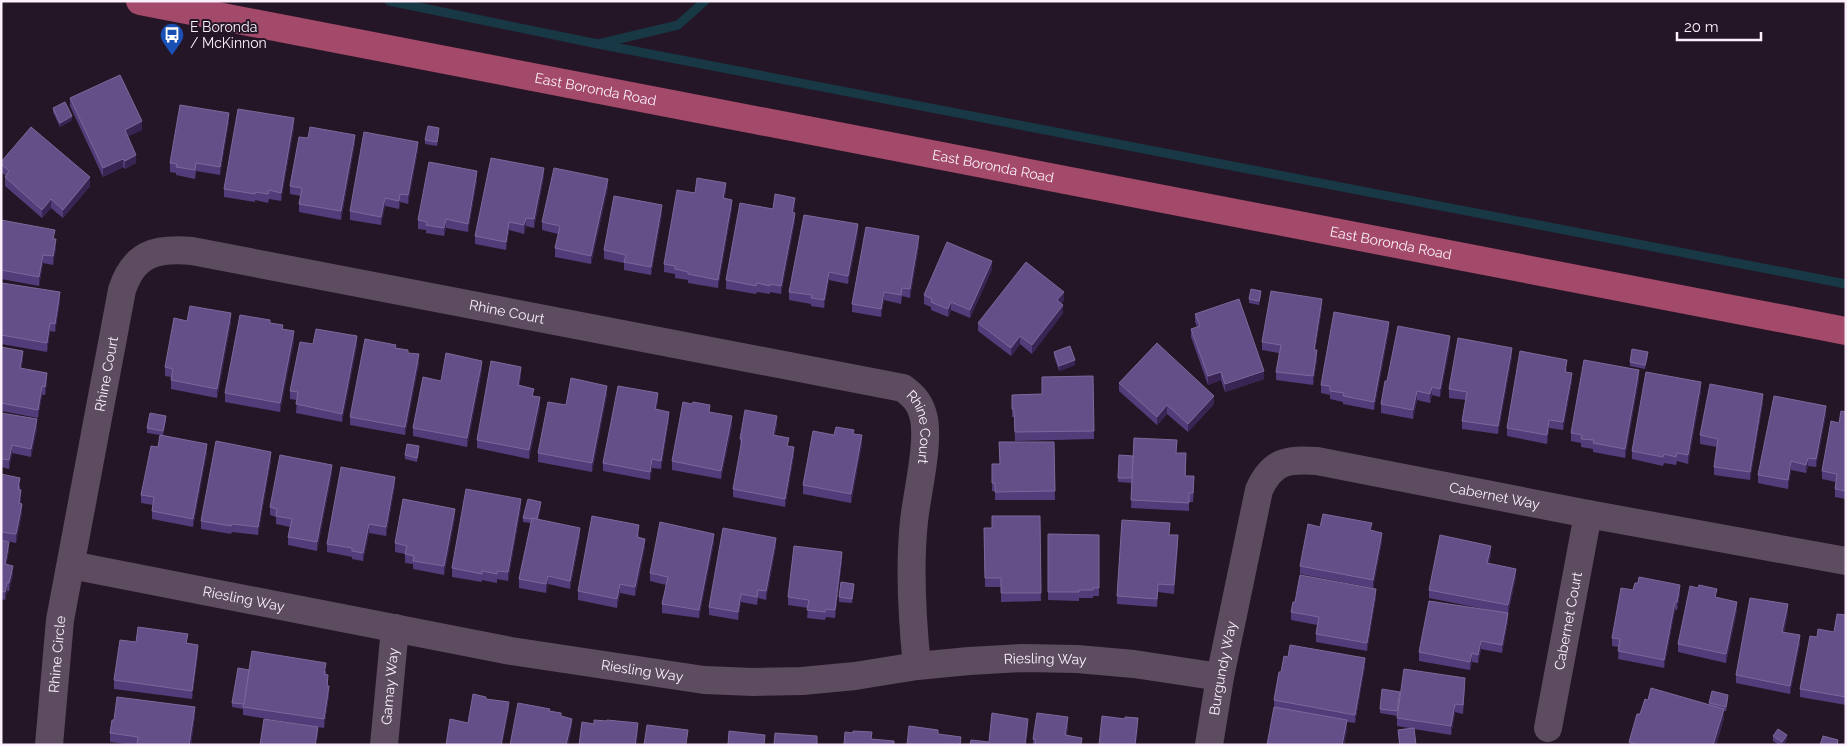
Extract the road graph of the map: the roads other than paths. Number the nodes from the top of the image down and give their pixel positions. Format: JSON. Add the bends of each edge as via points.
{"nodes":[{"id":1,"x":140,"y":1,"type":"edge"},
{"id":2,"x":1846,"y":331,"type":"edge"},
{"id":3,"x":1588,"y":514,"type":"junction"},
{"id":4,"x":1846,"y":561,"type":"edge"},
{"id":5,"x":71,"y":566,"type":"junction"},
{"id":6,"x":1239,"y":592,"type":"joint"},
{"id":7,"x":395,"y":628,"type":"junction"},
{"id":8,"x":917,"y":666,"type":"junction"},
{"id":9,"x":1220,"y":677,"type":"junction"},
{"id":10,"x":1548,"y":728,"type":"dead end"},
{"id":11,"x":49,"y":745,"type":"edge"},
{"id":12,"x":384,"y":745,"type":"edge"},
{"id":13,"x":1209,"y":745,"type":"edge"}],
"edges":[{"from":1,"to":2,"type":"main road","name":"East Boronda Road"},
{"from":3,"to":4,"type":"street","name":"Cabernet Way"},
{"from":3,"to":6,"type":"street","name":"Cabernet Way","via":[[1317,461],[1286,461],[1269,472],[1259,490]]},
{"from":3,"to":10,"type":"street","name":"Cabernet Court"},
{"from":5,"to":7,"type":"street","name":"Riesling Way"},
{"from":5,"to":8,"type":"street","name":"Rhine Court","via":[[126,278],[143,258],[157,251],[192,251],[903,388],[919,403],[925,437],[912,557],[911,595]]},
{"from":5,"to":11,"type":"street","name":"Rhine Circle","via":[[60,620]]},
{"from":6,"to":9,"type":"street","name":"Burgundy Way"},
{"from":7,"to":8,"type":"street","name":"Riesling Way","via":[[511,651],[704,680],[802,681]]},
{"from":7,"to":12,"type":"street","name":"Gamay Way"},
{"from":8,"to":9,"type":"street","name":"Riesling Way","via":[[1023,658],[1077,659]]},
{"from":9,"to":13,"type":"street","name":"Burgundy Way"}]}
